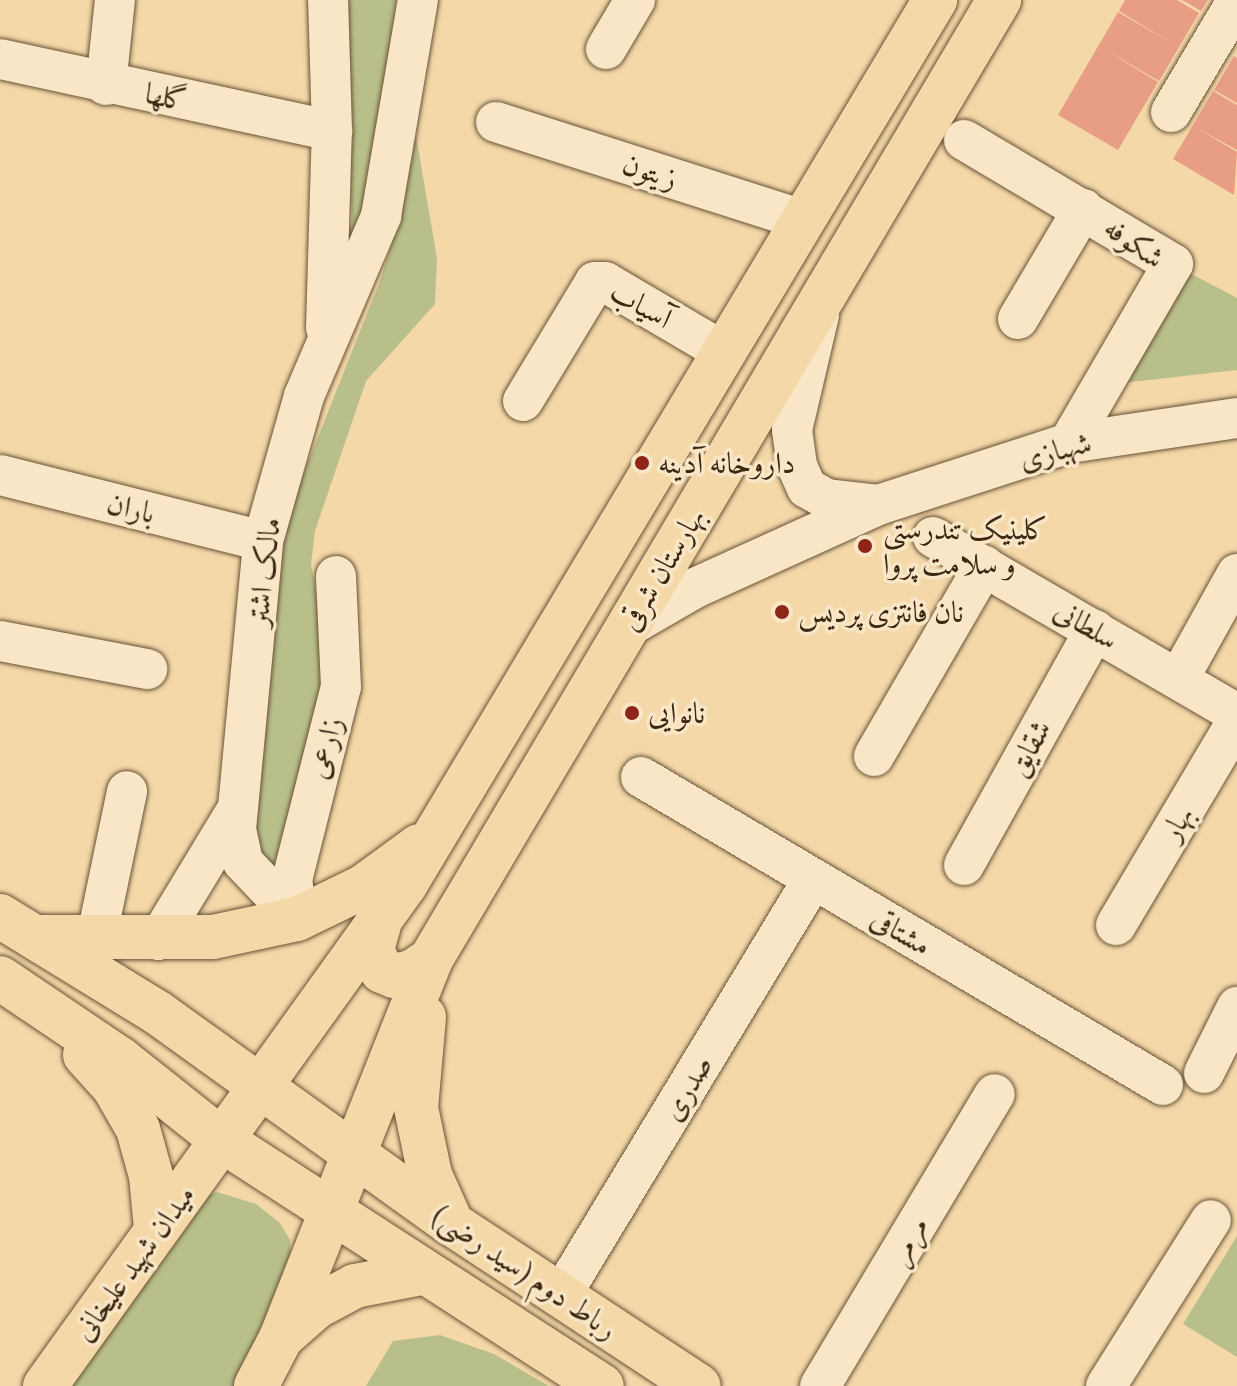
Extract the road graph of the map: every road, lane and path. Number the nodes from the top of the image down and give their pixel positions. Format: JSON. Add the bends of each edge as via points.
{"nodes":[{"id":1,"x":115,"y":0,"type":"edge"},
{"id":2,"x":328,"y":0,"type":"edge"},
{"id":3,"x":418,"y":0,"type":"edge"},
{"id":4,"x":635,"y":0,"type":"edge"},
{"id":5,"x":935,"y":0,"type":"edge"},
{"id":6,"x":999,"y":0,"type":"edge"},
{"id":7,"x":1237,"y":1,"type":"edge"},
{"id":8,"x":606,"y":49,"type":"dead end"},
{"id":9,"x":0,"y":59,"type":"edge"},
{"id":10,"x":106,"y":85,"type":"junction"},
{"id":11,"x":1171,"y":112,"type":"dead end"},
{"id":12,"x":496,"y":122,"type":"dead end"},
{"id":13,"x":332,"y":131,"type":"junction"},
{"id":14,"x":964,"y":140,"type":"dead end"},
{"id":15,"x":1083,"y":209,"type":"junction"},
{"id":16,"x":803,"y":220,"type":"junction"},
{"id":17,"x":823,"y":296,"type":"junction"},
{"id":18,"x":1018,"y":319,"type":"dead end"},
{"id":19,"x":325,"y":343,"type":"junction"},
{"id":20,"x":724,"y":352,"type":"junction"},
{"id":21,"x":523,"y":401,"type":"dead end"},
{"id":22,"x":1237,"y":418,"type":"edge"},
{"id":23,"x":1069,"y":443,"type":"junction"},
{"id":24,"x":0,"y":475,"type":"edge"},
{"id":25,"x":878,"y":505,"type":"junction"},
{"id":26,"x":933,"y":537,"type":"dead end"},
{"id":27,"x":263,"y":541,"type":"junction"},
{"id":28,"x":984,"y":566,"type":"junction"},
{"id":29,"x":1237,"y":574,"type":"edge"},
{"id":30,"x":336,"y":576,"type":"dead end"},
{"id":31,"x":626,"y":628,"type":"junction"},
{"id":32,"x":1095,"y":630,"type":"junction"},
{"id":33,"x":0,"y":641,"type":"edge"},
{"id":34,"x":147,"y":669,"type":"dead end"},
{"id":35,"x":1179,"y":678,"type":"junction"},
{"id":36,"x":1237,"y":714,"type":"edge"},
{"id":37,"x":1237,"y":721,"type":"edge"},
{"id":38,"x":874,"y":756,"type":"dead end"},
{"id":39,"x":641,"y":777,"type":"dead end"},
{"id":40,"x":127,"y":791,"type":"dead end"},
{"id":41,"x":238,"y":808,"type":"junction"},
{"id":42,"x":437,"y":833,"type":"junction"},
{"id":43,"x":964,"y":865,"type":"dead end"},
{"id":44,"x":813,"y":880,"type":"junction"},
{"id":45,"x":297,"y":919,"type":"junction"},
{"id":46,"x":379,"y":925,"type":"junction"},
{"id":47,"x":1116,"y":925,"type":"dead end"},
{"id":48,"x":18,"y":926,"type":"edge"},
{"id":49,"x":96,"y":940,"type":"junction"},
{"id":50,"x":158,"y":940,"type":"junction"},
{"id":51,"x":431,"y":959,"type":"junction"},
{"id":52,"x":16,"y":988,"type":"edge"},
{"id":53,"x":1237,"y":1007,"type":"edge"},
{"id":54,"x":158,"y":1013,"type":"junction"},
{"id":55,"x":120,"y":1059,"type":"junction"},
{"id":56,"x":1204,"y":1073,"type":"dead end"},
{"id":57,"x":1163,"y":1085,"type":"dead end"},
{"id":58,"x":263,"y":1086,"type":"junction"},
{"id":59,"x":995,"y":1094,"type":"dead end"},
{"id":60,"x":223,"y":1141,"type":"junction"},
{"id":61,"x":354,"y":1152,"type":"junction"},
{"id":62,"x":330,"y":1213,"type":"junction"},
{"id":63,"x":1211,"y":1220,"type":"dead end"},
{"id":64,"x":452,"y":1224,"type":"junction"},
{"id":65,"x":156,"y":1229,"type":"junction"},
{"id":66,"x":422,"y":1273,"type":"junction"},
{"id":67,"x":560,"y":1297,"type":"junction"},
{"id":68,"x":281,"y":1338,"type":"junction"},
{"id":69,"x":624,"y":1339,"type":"junction"},
{"id":70,"x":600,"y":1384,"type":"edge"},
{"id":71,"x":45,"y":1386,"type":"edge"},
{"id":72,"x":256,"y":1386,"type":"edge"},
{"id":73,"x":699,"y":1386,"type":"edge"},
{"id":74,"x":820,"y":1386,"type":"edge"},
{"id":75,"x":1106,"y":1386,"type":"edge"}],
"edges":[{"from":1,"to":10,"type":"street"},
{"from":2,"to":13,"type":"street","name":"مالک اشتر"},
{"from":3,"to":19,"type":"street","name":"مالک اشتر","via":[[381,216]]},
{"from":4,"to":8,"type":"street"},
{"from":5,"to":16,"type":"main road","name":"بهارستان شرقی"},
{"from":6,"to":17,"type":"main road","name":"بهارستان شرقی"},
{"from":7,"to":11,"type":"street"},
{"from":9,"to":10,"type":"street","name":"گلها"},
{"from":10,"to":13,"type":"street","name":"گلها"},
{"from":12,"to":16,"type":"street","name":"زیتون"},
{"from":13,"to":19,"type":"street","name":"مالک اشتر"},
{"from":14,"to":15,"type":"street","name":"شکوفه"},
{"from":15,"to":18,"type":"street"},
{"from":15,"to":23,"type":"street","name":"شکوفه","via":[[1173,264]]},
{"from":16,"to":20,"type":"main road","name":"بهارستان شرقی"},
{"from":17,"to":25,"type":"street","name":"شهبازی","via":[[792,430],[797,466],[807,488],[827,499]]},
{"from":17,"to":31,"type":"main road","name":"بهارستان شرقی"},
{"from":19,"to":27,"type":"street","name":"مالک اشتر","via":[[304,396]]},
{"from":20,"to":21,"type":"street","name":"آسیاب","via":[[605,282],[595,282]]},
{"from":20,"to":42,"type":"main road","name":"بهارستان شرقی"},
{"from":22,"to":23,"type":"street","name":"شهبازی"},
{"from":23,"to":25,"type":"street","name":"شهبازی"},
{"from":24,"to":27,"type":"street","name":"باران"},
{"from":25,"to":31,"type":"street","name":"شهبازی","via":[[695,588]]},
{"from":26,"to":28,"type":"street","name":"سلطانی"},
{"from":27,"to":41,"type":"street","name":"مالک اشتر"},
{"from":28,"to":32,"type":"street","name":"سلطانی"},
{"from":28,"to":38,"type":"street"},
{"from":29,"to":35,"type":"street"},
{"from":30,"to":45,"type":"street","name":"زارعی","via":[[341,687],[292,880]]},
{"from":31,"to":51,"type":"main road","name":"بهارستان شرقی"},
{"from":32,"to":35,"type":"street","name":"سلطانی"},
{"from":32,"to":43,"type":"street","name":"شقایق"},
{"from":33,"to":34,"type":"street"},
{"from":35,"to":36,"type":"street","name":"سلطانی"},
{"from":37,"to":47,"type":"street","name":"بهار"},
{"from":39,"to":44,"type":"street","name":"مشتاقی"},
{"from":40,"to":49,"type":"street"},
{"from":41,"to":45,"type":"street","name":"مالک اشتر","via":[[243,862]]},
{"from":41,"to":50,"type":"street"},
{"from":42,"to":45,"type":"main road","via":[[363,887]]},
{"from":42,"to":46,"type":"main road","name":"بهارستان شرقی"},
{"from":44,"to":57,"type":"street","name":"مشتاقی"},
{"from":44,"to":67,"type":"street","name":"صدری"},
{"from":45,"to":50,"type":"main road","via":[[213,937]]},
{"from":46,"to":51,"type":"main road","via":[[372,950],[382,971],[394,976],[412,972]]},
{"from":46,"to":58,"type":"main road","name":"بهارستان شرقی"},
{"from":48,"to":49,"type":"main road"},
{"from":48,"to":54,"type":"main road"},
{"from":49,"to":50,"type":"main road"},
{"from":51,"to":61,"type":"main road","name":"بهارستان شرقی"},
{"from":51,"to":64,"type":"main road","via":[[416,1108],[430,1175]]},
{"from":52,"to":55,"type":"main road"},
{"from":52,"to":65,"type":"main road","via":[[114,1087],[138,1129],[151,1176]]},
{"from":53,"to":56,"type":"street"},
{"from":54,"to":55,"type":"main road","via":[[176,1042],[170,1059],[151,1069]]},
{"from":54,"to":58,"type":"main road"},
{"from":55,"to":60,"type":"main road"},
{"from":58,"to":60,"type":"main road","name":"میدان شهید علیخانی"},
{"from":58,"to":61,"type":"main road"},
{"from":59,"to":74,"type":"street","name":"مرمر"},
{"from":60,"to":62,"type":"main road"},
{"from":60,"to":65,"type":"main road","name":"میدان شهید علیخانی"},
{"from":61,"to":62,"type":"main road"},
{"from":61,"to":64,"type":"main road","name":"رباط دوم (سید رضی)"},
{"from":62,"to":66,"type":"main road","name":"رباط دوم (سید رضی)"},
{"from":62,"to":68,"type":"main road"},
{"from":63,"to":75,"type":"street"},
{"from":64,"to":67,"type":"main road","name":"رباط دوم (سید رضی)"},
{"from":65,"to":71,"type":"main road","name":"میدان شهید علیخانی"},
{"from":66,"to":68,"type":"main road","via":[[355,1286],[316,1307]]},
{"from":66,"to":70,"type":"main road","name":"رباط دوم (سید رضی)"},
{"from":67,"to":69,"type":"main road","name":"رباط دوم (سید رضی)"},
{"from":68,"to":72,"type":"main road"},
{"from":69,"to":70,"type":"main road","via":[[607,1349],[597,1365]]},
{"from":69,"to":73,"type":"main road","name":"رباط دوم (سید رضی)"}]}
